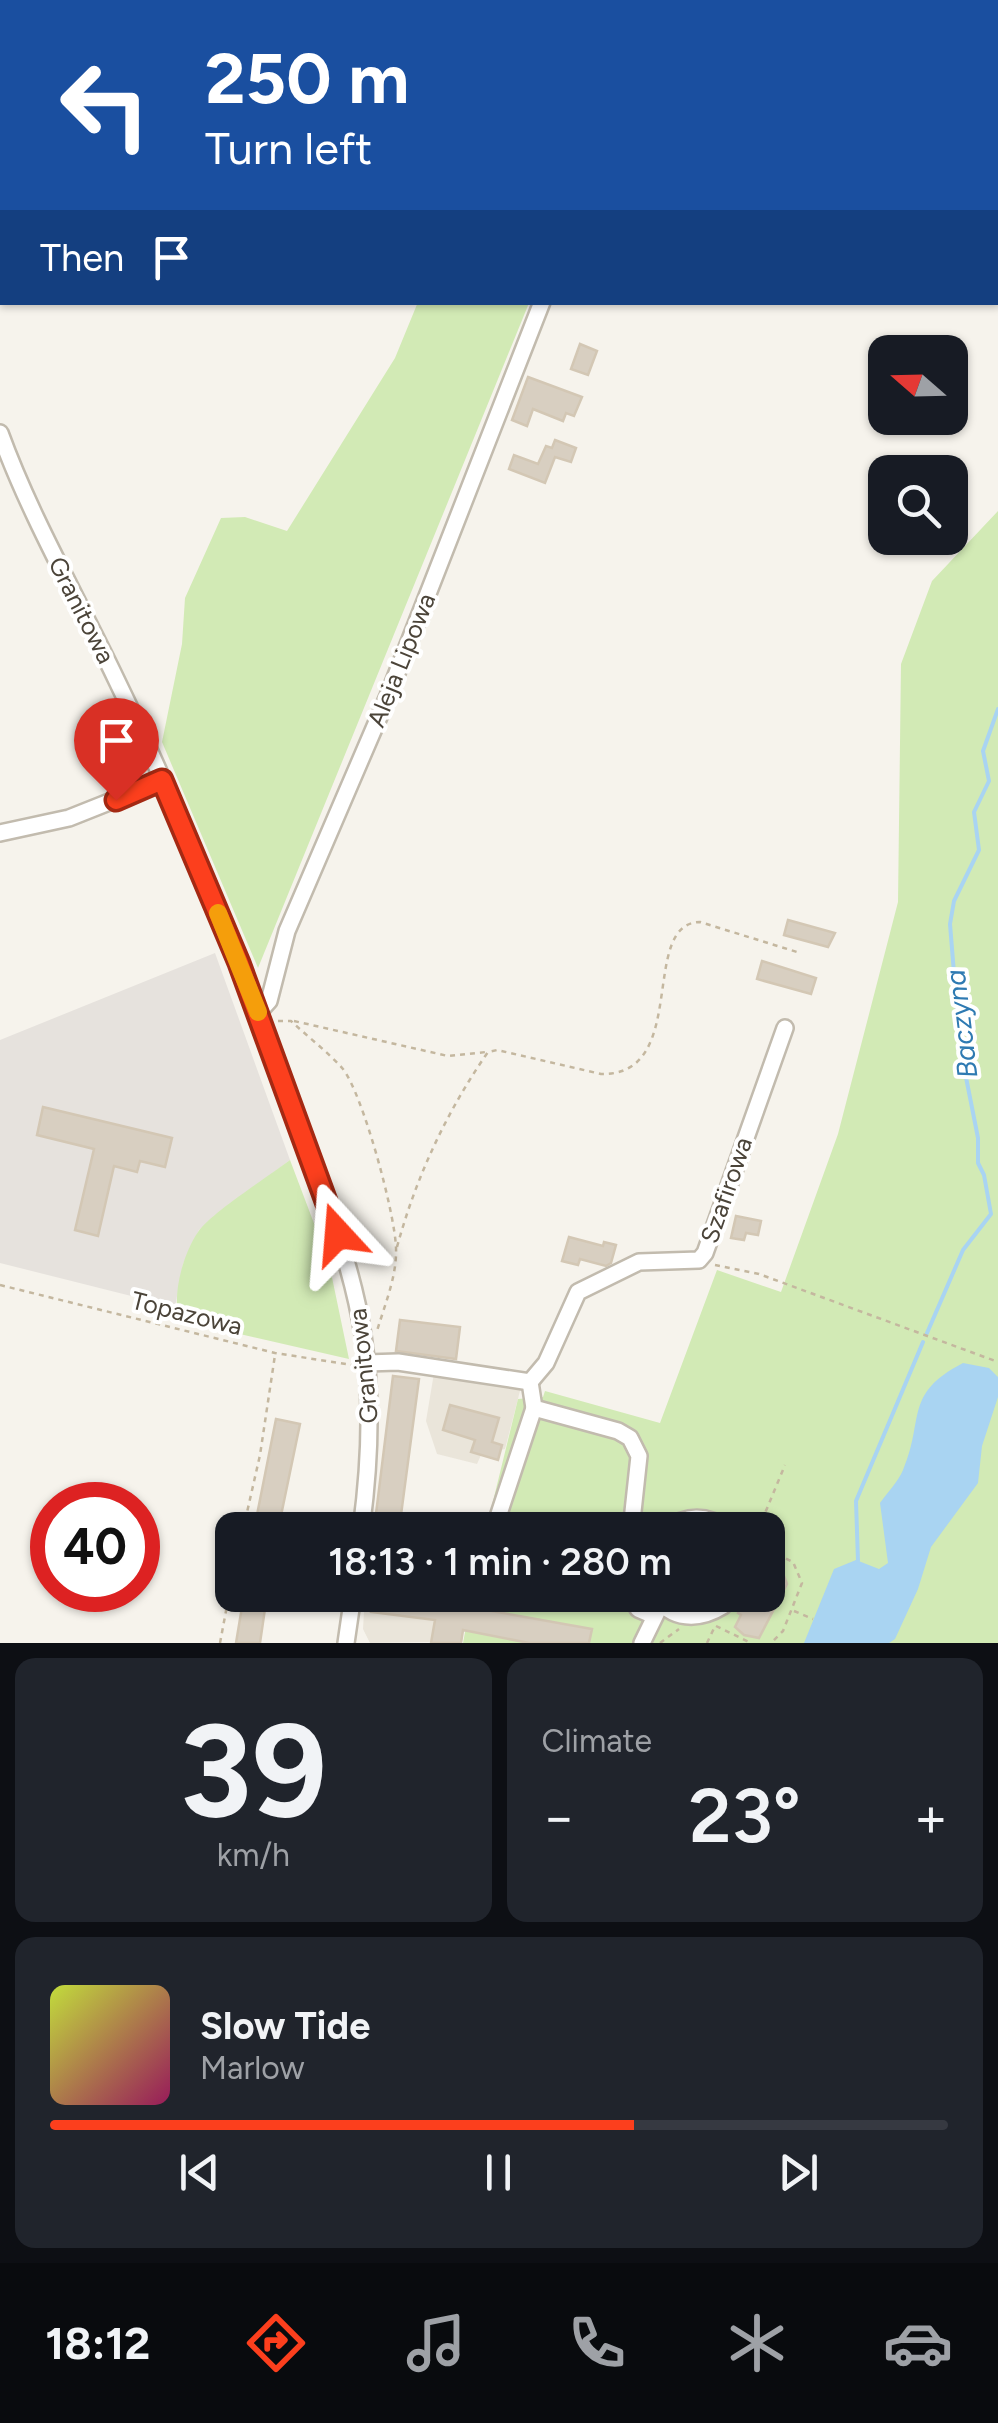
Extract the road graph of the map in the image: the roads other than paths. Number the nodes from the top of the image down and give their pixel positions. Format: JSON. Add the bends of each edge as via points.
{"nodes":[{"id":1,"x":541,"y":305,"type":"edge"},
{"id":2,"x":0,"y":433,"type":"edge"},
{"id":3,"x":162,"y":780,"type":"junction"},
{"id":4,"x":0,"y":833,"type":"edge"},
{"id":5,"x":260,"y":1018,"type":"junction"},
{"id":6,"x":785,"y":1028,"type":"dead end"},
{"id":7,"x":366,"y":1363,"type":"junction"},
{"id":8,"x":530,"y":1382,"type":"junction"},
{"id":9,"x":534,"y":1408,"type":"junction"},
{"id":10,"x":364,"y":1512,"type":"edge"},
{"id":11,"x":500,"y":1512,"type":"edge"},
{"id":12,"x":634,"y":1512,"type":"edge"},
{"id":13,"x":351,"y":1612,"type":"edge"},
{"id":14,"x":653,"y":1612,"type":"edge"},
{"id":15,"x":670,"y":1612,"type":"edge"},
{"id":16,"x":709,"y":1612,"type":"edge"},
{"id":17,"x":346,"y":1643,"type":"edge"},
{"id":18,"x":642,"y":1643,"type":"edge"}],
"edges":[{"from":1,"to":5,"type":"street","name":"Aleja Lipowa","via":[[388,696],[287,931]]},
{"from":2,"to":3,"type":"street","name":"Granitowa"},
{"from":3,"to":4,"type":"street","via":[[68,818]]},
{"from":3,"to":5,"type":"street","name":"Granitowa"},
{"from":5,"to":7,"type":"street","name":"Granitowa","via":[[345,1256]]},
{"from":6,"to":8,"type":"street","name":"Szafirowa","via":[[705,1253],[699,1260],[639,1262],[578,1292],[546,1364]]},
{"from":7,"to":8,"type":"street"},
{"from":7,"to":10,"type":"street","name":"Granitowa","via":[[370,1444]]},
{"from":8,"to":9,"type":"street"},
{"from":9,"to":11,"type":"street"},
{"from":9,"to":12,"type":"street","via":[[630,1438],[639,1456]]},
{"from":13,"to":17,"type":"street"},
{"from":14,"to":18,"type":"street"},
{"from":15,"to":16,"type":"street"}]}
